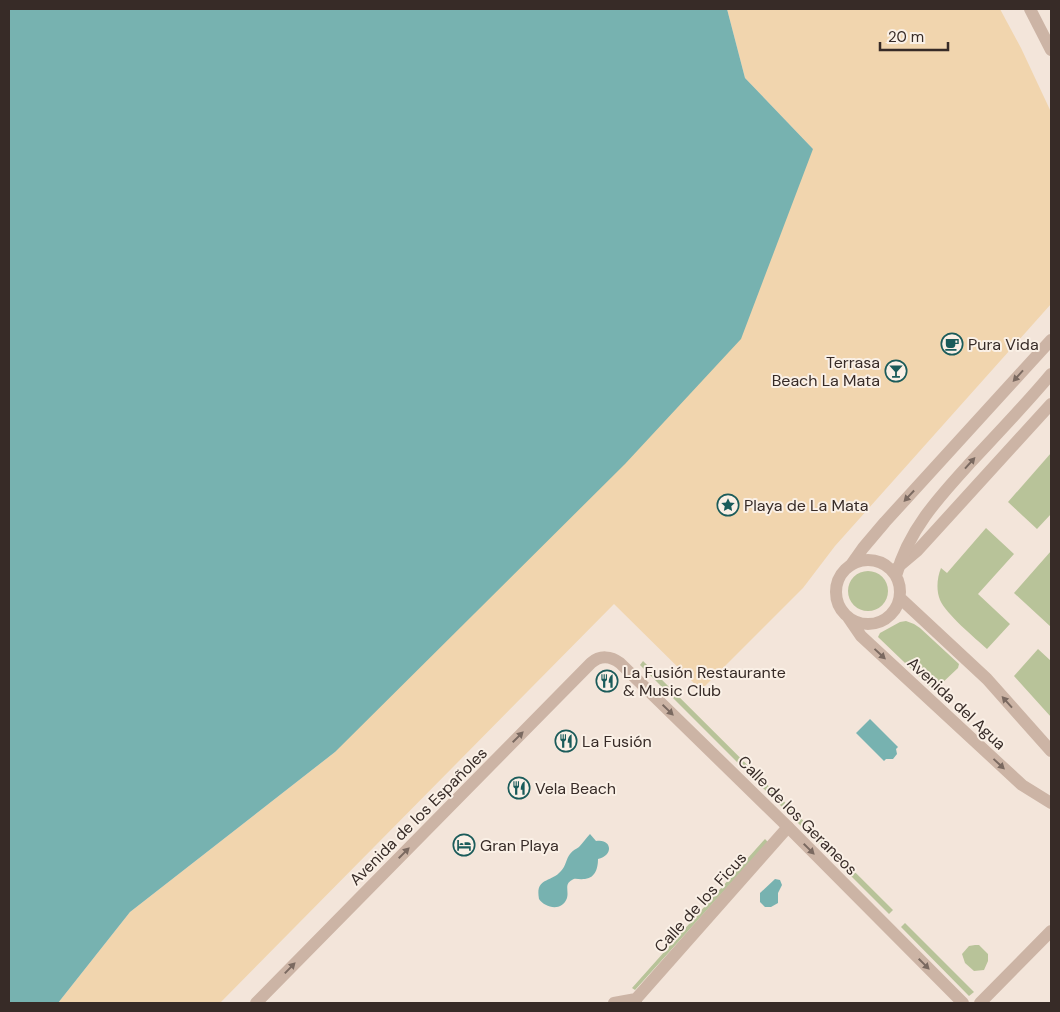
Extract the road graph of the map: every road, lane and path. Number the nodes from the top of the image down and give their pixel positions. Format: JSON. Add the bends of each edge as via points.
{"nodes":[{"id":1,"x":1030,"y":9,"type":"edge"},
{"id":2,"x":1038,"y":23,"type":"junction"},
{"id":3,"x":1051,"y":25,"type":"edge"},
{"id":4,"x":1051,"y":50,"type":"edge"},
{"id":5,"x":1051,"y":340,"type":"edge"},
{"id":6,"x":1051,"y":374,"type":"edge"},
{"id":7,"x":1051,"y":404,"type":"edge"},
{"id":8,"x":852,"y":565,"type":"junction"},
{"id":9,"x":897,"y":571,"type":"junction"},
{"id":10,"x":900,"y":598,"type":"junction"},
{"id":11,"x":848,"y":617,"type":"junction"},
{"id":12,"x":606,"y":657,"type":"joint"},
{"id":13,"x":1051,"y":751,"type":"edge"},
{"id":14,"x":1051,"y":803,"type":"edge"},
{"id":15,"x":788,"y":827,"type":"junction"},
{"id":16,"x":1051,"y":931,"type":"edge"},
{"id":17,"x":636,"y":1001,"type":"edge"},
{"id":18,"x":256,"y":1003,"type":"edge"},
{"id":19,"x":614,"y":1003,"type":"edge"},
{"id":20,"x":963,"y":1003,"type":"edge"},
{"id":21,"x":980,"y":1003,"type":"edge"}],
"edges":[{"from":1,"to":2,"type":"street"},
{"from":2,"to":3,"type":"street"},
{"from":2,"to":4,"type":"street"},
{"from":5,"to":8,"type":"street","one_way":true,"via":[[885,522]]},
{"from":9,"to":6,"type":"street","one_way":true,"via":[[918,524]]},
{"from":7,"to":9,"type":"street"},
{"from":8,"to":9,"type":"street","via":[[871,560]]},
{"from":8,"to":11,"type":"street","via":[[838,580],[836,590]]},
{"from":9,"to":10,"type":"street"},
{"from":10,"to":11,"type":"street","via":[[896,608],[880,622],[869,624]]},
{"from":13,"to":10,"type":"street","name":"Avenida del Agua","one_way":true,"via":[[987,679]]},
{"from":11,"to":14,"type":"street","name":"Avenida del Agua","one_way":true,"via":[[861,636],[1022,785]]},
{"from":12,"to":15,"type":"street","name":"Calle de los Geraneos","one_way":true,"via":[[620,662]]},
{"from":18,"to":12,"type":"street","name":"Avenida de los Españoles","one_way":true,"via":[[591,663]]},
{"from":15,"to":17,"type":"street","name":"Calle de los Ficus"},
{"from":15,"to":20,"type":"street","name":"Calle de los Geraneos","one_way":true},
{"from":16,"to":21,"type":"street"},
{"from":17,"to":19,"type":"street","name":"Calle de los Ficus"}]}
